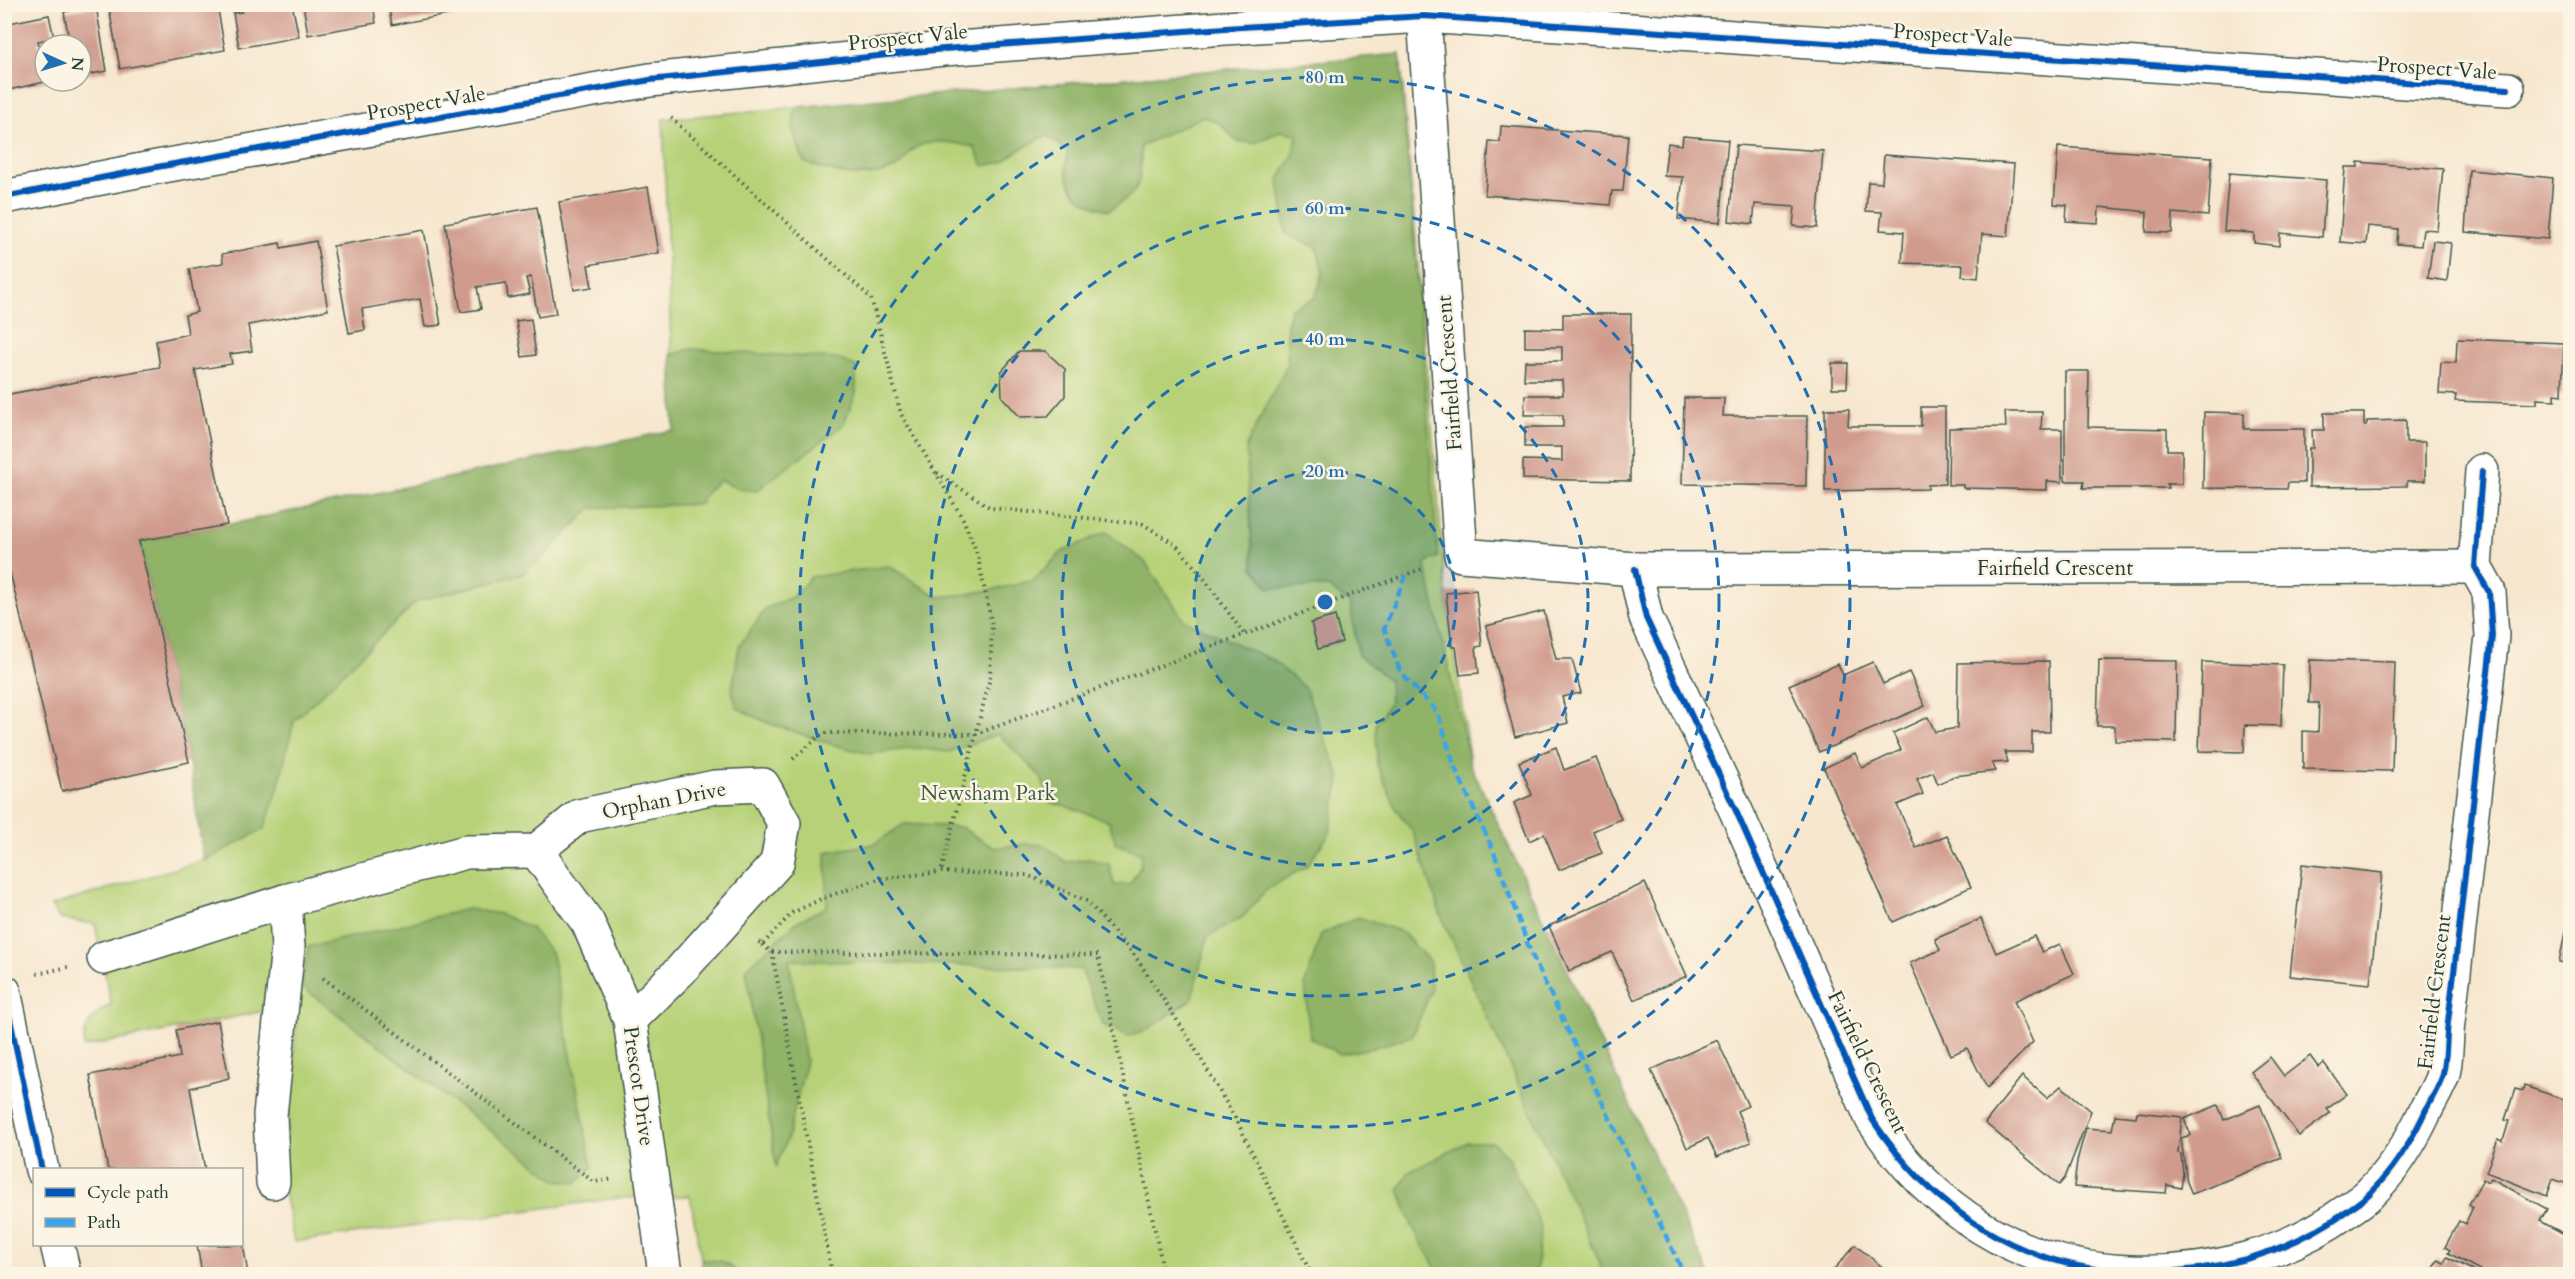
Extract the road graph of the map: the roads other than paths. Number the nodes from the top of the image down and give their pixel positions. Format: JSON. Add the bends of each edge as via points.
{"nodes":[{"id":1,"x":1424,"y":16,"type":"junction"},
{"id":2,"x":2508,"y":89,"type":"dead end"},
{"id":3,"x":4,"y":197,"type":"edge"},
{"id":4,"x":2482,"y":471,"type":"dead end"},
{"id":5,"x":2475,"y":567,"type":"junction"},
{"id":6,"x":1635,"y":569,"type":"junction"},
{"id":7,"x":536,"y":851,"type":"junction"},
{"id":8,"x":285,"y":901,"type":"junction"},
{"id":9,"x":105,"y":958,"type":"road end"},
{"id":10,"x":16,"y":984,"type":"edge"},
{"id":11,"x":630,"y":1020,"type":"junction"},
{"id":12,"x":42,"y":1168,"type":"edge"},
{"id":13,"x":273,"y":1182,"type":"dead end"},
{"id":14,"x":57,"y":1246,"type":"edge"},
{"id":15,"x":64,"y":1275,"type":"edge"},
{"id":16,"x":665,"y":1275,"type":"edge"}],
"edges":[{"from":1,"to":2,"type":"street","name":"Prospect Vale"},
{"from":1,"to":3,"type":"street","name":"Prospect Vale","via":[[944,49],[650,80]]},
{"from":1,"to":6,"type":"street","name":"Fairfield Crescent","via":[[1461,555]]},
{"from":4,"to":5,"type":"street"},
{"from":5,"to":6,"type":"street","name":"Fairfield Crescent"},
{"from":5,"to":6,"type":"street","name":"Fairfield Crescent","via":[[2489,592],[2492,636],[2442,1074],[2410,1143],[2370,1193],[2334,1220],[2295,1242],[2252,1258],[2209,1269],[2164,1273],[2079,1266],[1998,1238],[1939,1198],[1891,1148],[1872,1119],[1646,618]]},
{"from":7,"to":8,"type":"street","via":[[466,852]]},
{"from":7,"to":11,"type":"street","name":"Prescot Drive","via":[[588,923]]},
{"from":7,"to":11,"type":"street","name":"Orphan Drive","via":[[579,816],[715,787],[763,785],[784,823],[777,863],[680,971]]},
{"from":8,"to":9,"type":"street"},
{"from":8,"to":13,"type":"street","via":[[288,946],[270,1115]]},
{"from":10,"to":12,"type":"street"},
{"from":11,"to":16,"type":"street","name":"Prescot Drive"},
{"from":14,"to":15,"type":"street"}]}
